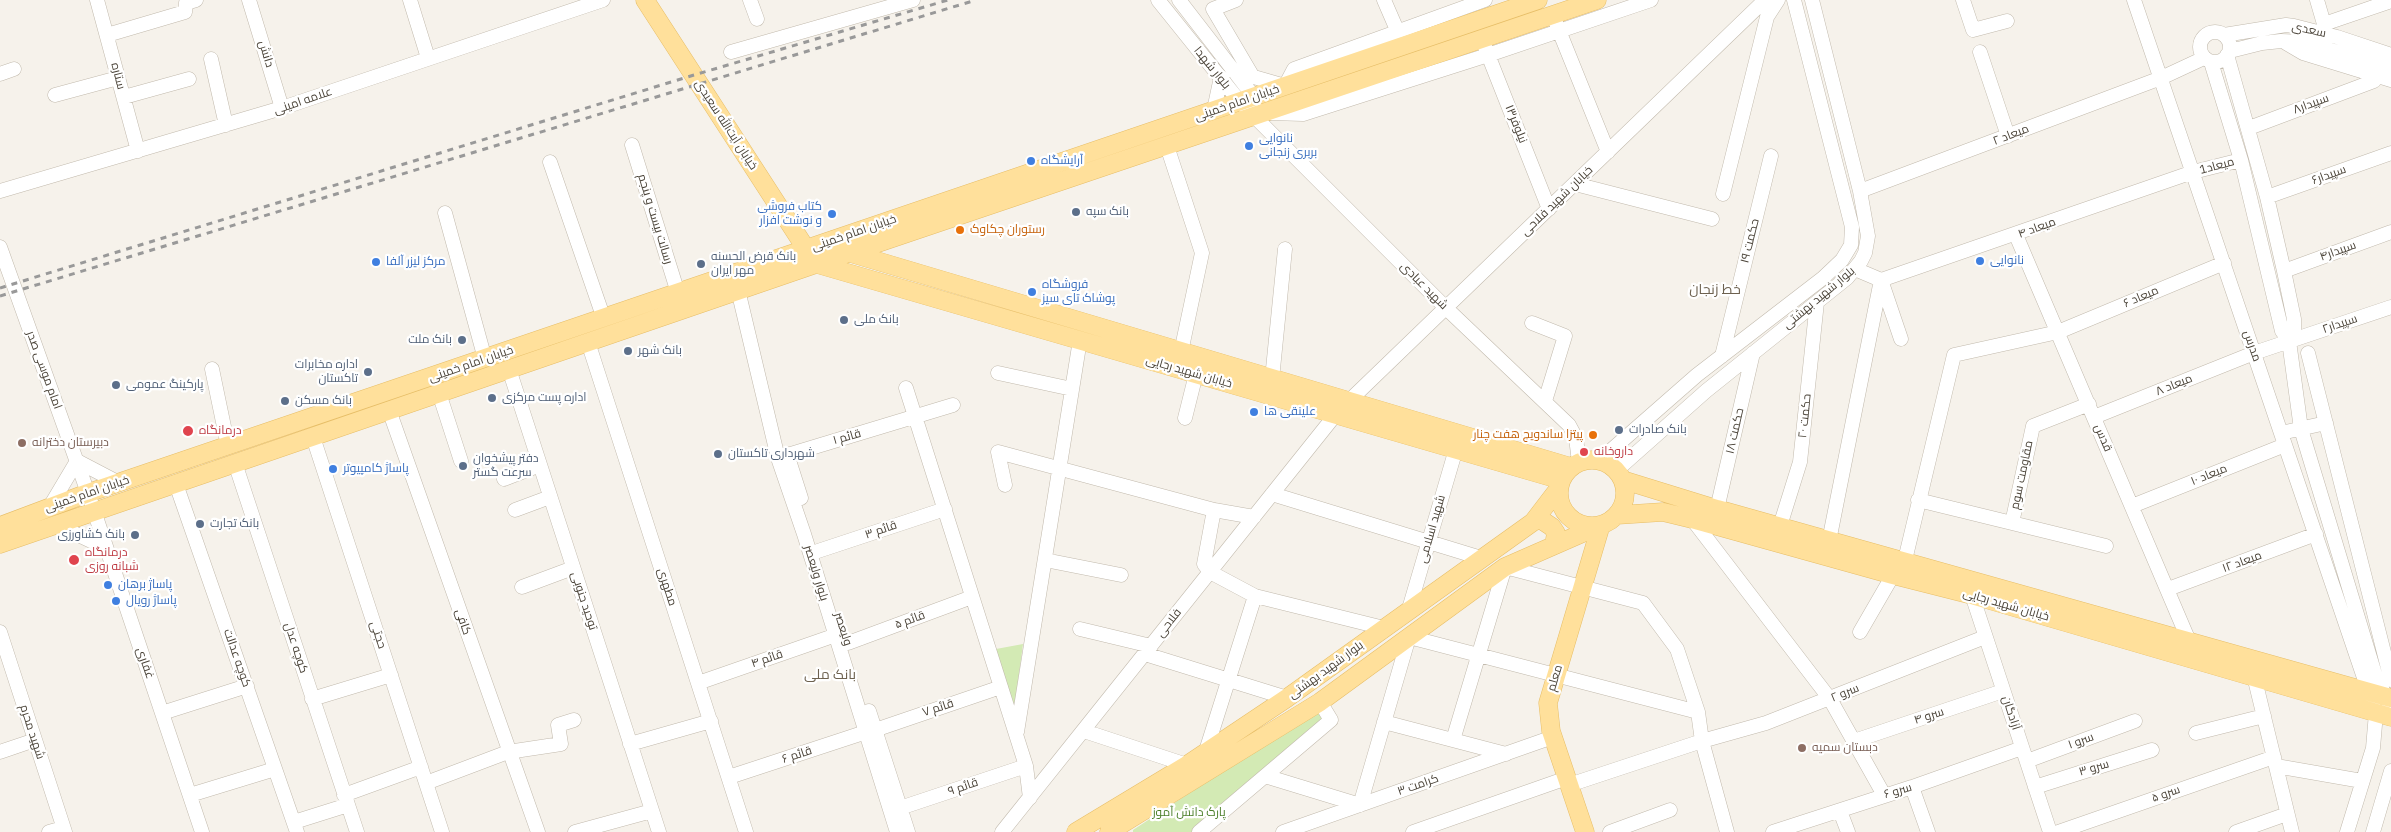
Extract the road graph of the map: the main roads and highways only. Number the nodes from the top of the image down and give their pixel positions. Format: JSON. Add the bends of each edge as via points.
{"nodes":[{"id":1,"x":645,"y":0,"type":"edge"},
{"id":2,"x":1538,"y":0,"type":"edge"},
{"id":3,"x":1597,"y":0,"type":"edge"},
{"id":4,"x":1042,"y":169,"type":"junction"},
{"id":5,"x":994,"y":186,"type":"junction"},
{"id":6,"x":1046,"y":187,"type":"junction"},
{"id":7,"x":1000,"y":203,"type":"junction"},
{"id":8,"x":893,"y":239,"type":"junction"},
{"id":9,"x":831,"y":241,"type":"junction"},
{"id":10,"x":850,"y":254,"type":"junction"},
{"id":11,"x":811,"y":257,"type":"junction"},
{"id":12,"x":897,"y":268,"type":"junction"},
{"id":13,"x":1567,"y":474,"type":"junction"},
{"id":14,"x":1620,"y":475,"type":"junction"},
{"id":15,"x":1617,"y":515,"type":"junction"},
{"id":16,"x":1533,"y":522,"type":"junction"},
{"id":17,"x":1601,"y":525,"type":"junction"},
{"id":18,"x":0,"y":526,"type":"edge"},
{"id":19,"x":0,"y":544,"type":"edge"},
{"id":20,"x":1554,"y":545,"type":"junction"},
{"id":21,"x":1974,"y":588,"type":"junction"},
{"id":22,"x":2384,"y":704,"type":"edge"},
{"id":23,"x":1117,"y":830,"type":"edge"},
{"id":24,"x":1076,"y":832,"type":"edge"},
{"id":25,"x":1586,"y":832,"type":"edge"}],
"edges":[{"from":1,"to":11,"type":"main road","name":"خیابان آیت‌الله سعیدی"},
{"from":2,"to":4,"type":"main road","name":"خیابان امام خمینی"},
{"from":3,"to":6,"type":"main road","name":"خیابان امام خمینی","via":[[1556,23],[1260,115]]},
{"from":4,"to":5,"type":"main road","name":"خیابان امام خمینی"},
{"from":4,"to":6,"type":"main road"},
{"from":5,"to":7,"type":"main road"},
{"from":5,"to":9,"type":"main road","name":"خیابان امام خمینی"},
{"from":6,"to":7,"type":"main road","name":"خیابان امام خمینی"},
{"from":7,"to":8,"type":"main road","name":"خیابان امام خمینی"},
{"from":8,"to":10,"type":"main road","name":"خیابان امام خمینی"},
{"from":8,"to":12,"type":"main road","name":"خیابان امام خمینی","via":[[886,247],[886,258]]},
{"from":9,"to":10,"type":"main road","name":"خیابان شهید رجایی"},
{"from":9,"to":11,"type":"main road","name":"خیابان امام خمینی"},
{"from":10,"to":11,"type":"main road","name":"خیابان امام خمینی"},
{"from":10,"to":12,"type":"main road","name":"خیابان شهید رجایی"},
{"from":11,"to":13,"type":"main road","name":"خیابان شهید رجایی","via":[[1080,340],[1456,449]]},
{"from":11,"to":18,"type":"main road","name":"خیابان امام خمینی","via":[[678,293],[88,493]]},
{"from":11,"to":19,"type":"main road","name":"خیابان امام خمینی","via":[[738,290]]},
{"from":12,"to":13,"type":"main road","name":"خیابان شهید رجایی","via":[[1349,401]]},
{"from":13,"to":14,"type":"main road","via":[[1589,459],[1600,460]]},
{"from":13,"to":16,"type":"main road","name":"بلوار شهید بهشتی"},
{"from":13,"to":17,"type":"main road","via":[[1559,499],[1563,509],[1580,524]]},
{"from":14,"to":15,"type":"main road","via":[[1625,498]]},
{"from":14,"to":21,"type":"main road","name":"خیابان شهید رجایی","via":[[1717,509],[1905,560]]},
{"from":15,"to":17,"type":"main road"},
{"from":15,"to":21,"type":"main road","name":"خیابان شهید رجایی","via":[[1663,512],[1893,575]]},
{"from":16,"to":20,"type":"main road","via":[[1540,519],[1552,527],[1556,533]]},
{"from":16,"to":24,"type":"main road","name":"بلوار شهید بهشتی","via":[[1288,698],[1187,766]]},
{"from":17,"to":20,"type":"main road","name":"بلوار شهید بهشتی"},
{"from":17,"to":25,"type":"main road","name":"معلم","via":[[1548,703],[1553,738]]},
{"from":20,"to":23,"type":"main road","name":"بلوار شهید بهشتی","via":[[1505,567],[1320,702]]},
{"from":21,"to":22,"type":"main road","name":"خیابان شهید رجایی","via":[[2189,641]]},
{"from":21,"to":22,"type":"main road","name":"خیابان شهید رجایی","via":[[2254,676]]}]}
